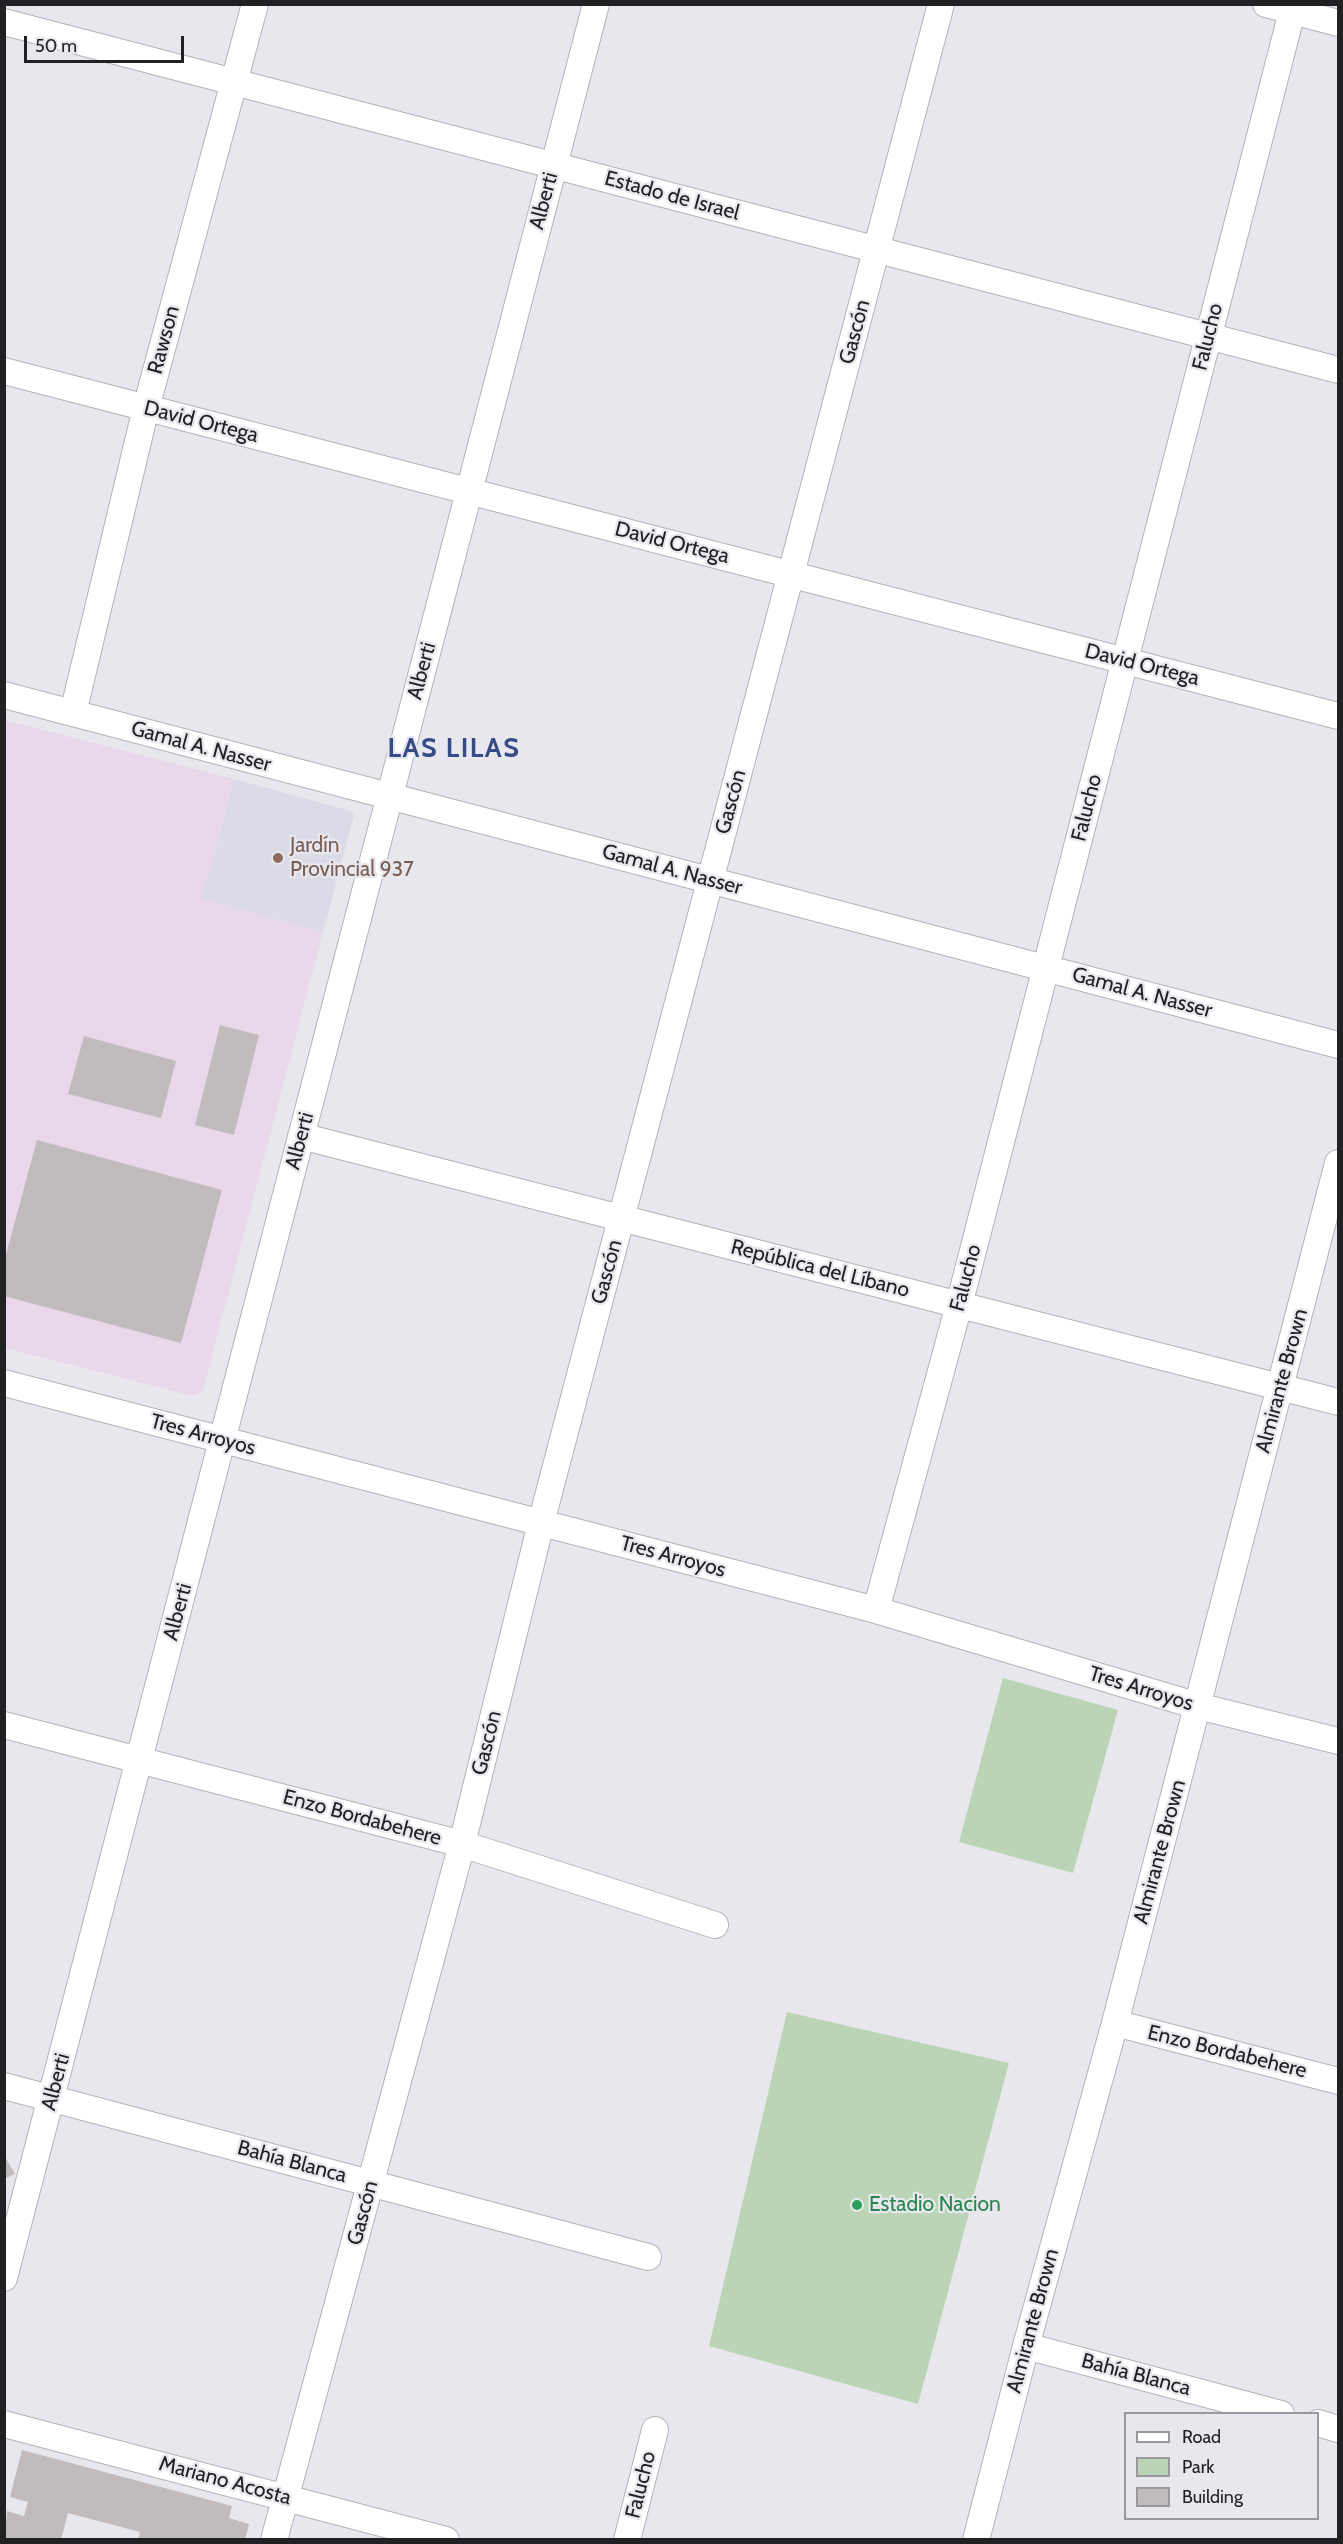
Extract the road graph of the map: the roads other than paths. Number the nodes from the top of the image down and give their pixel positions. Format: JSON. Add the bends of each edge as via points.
{"nodes":[{"id":1,"x":255,"y":4,"type":"edge"},
{"id":2,"x":596,"y":4,"type":"edge"},
{"id":3,"x":941,"y":4,"type":"edge"},
{"id":4,"x":1266,"y":4,"type":"edge"},
{"id":5,"x":1293,"y":8,"type":"edge"},
{"id":6,"x":4,"y":22,"type":"edge"},
{"id":7,"x":1338,"y":23,"type":"edge"},
{"id":8,"x":234,"y":82,"type":"junction"},
{"id":9,"x":554,"y":165,"type":"junction"},
{"id":10,"x":876,"y":249,"type":"junction"},
{"id":11,"x":1209,"y":336,"type":"junction"},
{"id":12,"x":1338,"y":370,"type":"edge"},
{"id":13,"x":4,"y":371,"type":"edge"},
{"id":14,"x":146,"y":408,"type":"junction"},
{"id":15,"x":469,"y":491,"type":"junction"},
{"id":16,"x":791,"y":574,"type":"junction"},
{"id":17,"x":1125,"y":661,"type":"junction"},
{"id":18,"x":4,"y":695,"type":"edge"},
{"id":19,"x":73,"y":713,"type":"junction"},
{"id":20,"x":1338,"y":716,"type":"edge"},
{"id":21,"x":390,"y":796,"type":"junction"},
{"id":22,"x":710,"y":880,"type":"junction"},
{"id":23,"x":1046,"y":968,"type":"junction"},
{"id":24,"x":1338,"y":1045,"type":"edge"},
{"id":25,"x":301,"y":1136,"type":"junction"},
{"id":26,"x":1338,"y":1163,"type":"edge"},
{"id":27,"x":621,"y":1218,"type":"junction"},
{"id":28,"x":959,"y":1305,"type":"junction"},
{"id":29,"x":4,"y":1383,"type":"edge"},
{"id":30,"x":1280,"y":1388,"type":"junction"},
{"id":31,"x":1338,"y":1402,"type":"edge"},
{"id":32,"x":222,"y":1440,"type":"junction"},
{"id":33,"x":541,"y":1523,"type":"junction"},
{"id":34,"x":876,"y":1610,"type":"junction"},
{"id":35,"x":1197,"y":1706,"type":"junction"},
{"id":36,"x":4,"y":1725,"type":"edge"},
{"id":37,"x":1338,"y":1741,"type":"edge"},
{"id":38,"x":139,"y":1760,"type":"junction"},
{"id":39,"x":462,"y":1844,"type":"junction"},
{"id":40,"x":715,"y":1925,"type":"dead end"},
{"id":41,"x":1115,"y":2023,"type":"junction"},
{"id":42,"x":1338,"y":2081,"type":"edge"},
{"id":43,"x":4,"y":2086,"type":"edge"},
{"id":44,"x":51,"y":2099,"type":"junction"},
{"id":45,"x":371,"y":2182,"type":"junction"},
{"id":46,"x":648,"y":2257,"type":"dead end"},
{"id":47,"x":4,"y":2278,"type":"edge"},
{"id":48,"x":1026,"y":2346,"type":"junction"},
{"id":49,"x":1274,"y":2412,"type":"edge"},
{"id":50,"x":4,"y":2424,"type":"edge"},
{"id":51,"x":1319,"y":2424,"type":"edge"},
{"id":52,"x":1338,"y":2429,"type":"edge"},
{"id":53,"x":655,"y":2430,"type":"dead end"},
{"id":54,"x":285,"y":2497,"type":"junction"},
{"id":55,"x":274,"y":2540,"type":"edge"},
{"id":56,"x":446,"y":2540,"type":"edge"},
{"id":57,"x":627,"y":2540,"type":"edge"},
{"id":58,"x":976,"y":2540,"type":"edge"}],
"edges":[{"from":1,"to":8,"type":"street","name":"Rawson"},
{"from":2,"to":9,"type":"street","name":"Alberti"},
{"from":3,"to":10,"type":"street","name":"Gascón"},
{"from":4,"to":5,"type":"street"},
{"from":5,"to":7,"type":"street"},
{"from":5,"to":11,"type":"street","name":"Falucho"},
{"from":6,"to":8,"type":"street","name":"Estado de Israel"},
{"from":8,"to":9,"type":"street","name":"Estado de Israel"},
{"from":8,"to":14,"type":"street","name":"Rawson"},
{"from":9,"to":10,"type":"street","name":"Estado de Israel"},
{"from":9,"to":15,"type":"street","name":"Alberti"},
{"from":10,"to":11,"type":"street","name":"Estado de Israel"},
{"from":10,"to":16,"type":"street","name":"Gascón"},
{"from":11,"to":12,"type":"street","name":"Estado de Israel"},
{"from":11,"to":17,"type":"street","name":"Falucho"},
{"from":13,"to":14,"type":"street","name":"David Ortega"},
{"from":14,"to":15,"type":"street","name":"David Ortega"},
{"from":14,"to":19,"type":"street","name":"Rawson"},
{"from":15,"to":16,"type":"street","name":"David Ortega"},
{"from":15,"to":21,"type":"street","name":"Alberti"},
{"from":16,"to":17,"type":"street","name":"David Ortega"},
{"from":16,"to":22,"type":"street","name":"Gascón"},
{"from":17,"to":20,"type":"street","name":"David Ortega"},
{"from":17,"to":23,"type":"street","name":"Falucho"},
{"from":18,"to":19,"type":"street","name":"Gamal A. Nasser"},
{"from":19,"to":21,"type":"street","name":"Gamal A. Nasser"},
{"from":21,"to":22,"type":"street","name":"Gamal A. Nasser"},
{"from":21,"to":25,"type":"street","name":"Alberti"},
{"from":22,"to":23,"type":"street","name":"Gamal A. Nasser"},
{"from":22,"to":27,"type":"street","name":"Gascón"},
{"from":23,"to":24,"type":"street","name":"Gamal A. Nasser"},
{"from":23,"to":28,"type":"street","name":"Falucho"},
{"from":25,"to":27,"type":"street","name":"República del Líbano"},
{"from":25,"to":32,"type":"street","name":"Alberti"},
{"from":26,"to":30,"type":"street","name":"Almirante Brown"},
{"from":27,"to":28,"type":"street","name":"República del Líbano"},
{"from":27,"to":33,"type":"street","name":"Gascón"},
{"from":28,"to":30,"type":"street","name":"República del Líbano"},
{"from":28,"to":34,"type":"street","name":"Falucho"},
{"from":29,"to":32,"type":"street","name":"Tres Arroyos"},
{"from":30,"to":31,"type":"street","name":"República del Líbano"},
{"from":30,"to":35,"type":"street","name":"Almirante Brown"},
{"from":32,"to":33,"type":"street","name":"Tres Arroyos"},
{"from":32,"to":38,"type":"street","name":"Alberti"},
{"from":33,"to":34,"type":"street","name":"Tres Arroyos"},
{"from":33,"to":39,"type":"street","name":"Gascón"},
{"from":34,"to":35,"type":"street","name":"Tres Arroyos"},
{"from":35,"to":37,"type":"street","name":"Tres Arroyos"},
{"from":35,"to":41,"type":"street","name":"Almirante Brown"},
{"from":36,"to":38,"type":"street","name":"Enzo Bordabehere"},
{"from":38,"to":39,"type":"street","name":"Enzo Bordabehere"},
{"from":38,"to":44,"type":"street","name":"Alberti"},
{"from":39,"to":40,"type":"street","name":"Enzo Bordabehere"},
{"from":39,"to":45,"type":"street","name":"Gascón"},
{"from":41,"to":42,"type":"street","name":"Enzo Bordabehere"},
{"from":41,"to":48,"type":"street","name":"Almirante Brown"},
{"from":43,"to":44,"type":"street","name":"Bahía Blanca"},
{"from":44,"to":45,"type":"street","name":"Bahía Blanca"},
{"from":44,"to":47,"type":"street","name":"Alberti"},
{"from":45,"to":46,"type":"street","name":"Bahía Blanca"},
{"from":45,"to":54,"type":"street","name":"Gascón"},
{"from":48,"to":49,"type":"street","name":"Bahía Blanca"},
{"from":48,"to":58,"type":"street","name":"Almirante Brown"},
{"from":50,"to":54,"type":"street","name":"Mariano Acosta"},
{"from":51,"to":52,"type":"street"},
{"from":53,"to":57,"type":"street","name":"Falucho"},
{"from":54,"to":55,"type":"street","name":"Gascón"},
{"from":54,"to":56,"type":"street","name":"Mariano Acosta"}]}
